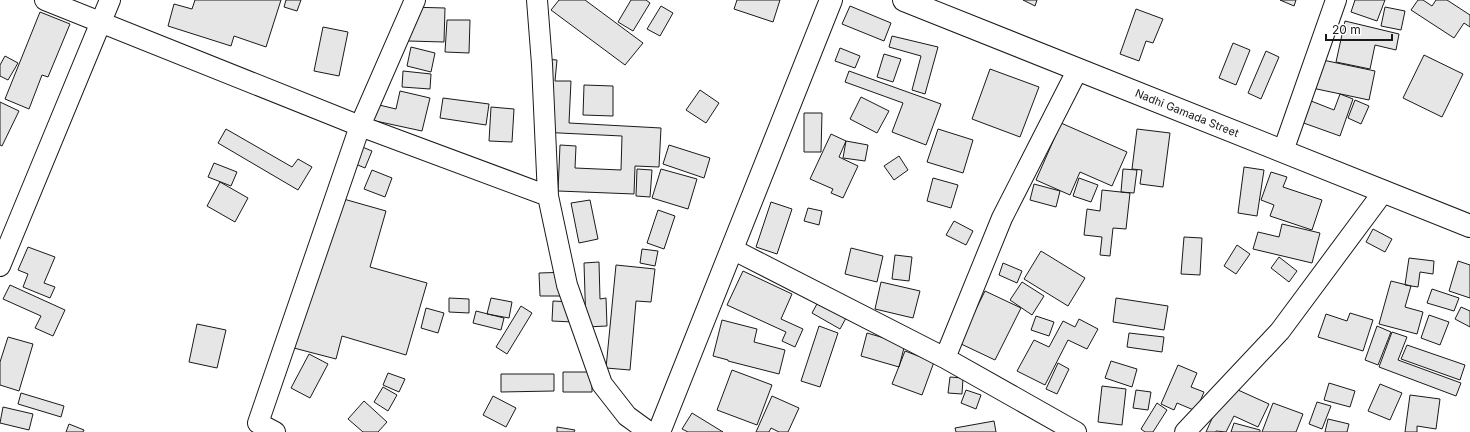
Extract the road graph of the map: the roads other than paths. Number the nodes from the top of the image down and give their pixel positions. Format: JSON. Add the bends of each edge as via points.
{"nodes":[{"id":1,"x":45,"y":0,"type":"edge"},
{"id":2,"x":110,"y":0,"type":"edge"},
{"id":3,"x":415,"y":0,"type":"edge"},
{"id":4,"x":537,"y":0,"type":"edge"},
{"id":5,"x":831,"y":0,"type":"edge"},
{"id":6,"x":904,"y":0,"type":"edge"},
{"id":7,"x":1336,"y":0,"type":"edge"},
{"id":8,"x":102,"y":22,"type":"junction"},
{"id":9,"x":1078,"y":69,"type":"junction"},
{"id":10,"x":360,"y":126,"type":"junction"},
{"id":11,"x":1283,"y":151,"type":"junction"},
{"id":12,"x":1384,"y":191,"type":"junction"},
{"id":13,"x":548,"y":196,"type":"junction"},
{"id":14,"x":1470,"y":226,"type":"edge"},
{"id":15,"x":732,"y":249,"type":"junction"},
{"id":16,"x":0,"y":266,"type":"edge"},
{"id":17,"x":945,"y":358,"type":"junction"},
{"id":18,"x":275,"y":432,"type":"edge"},
{"id":19,"x":649,"y":432,"type":"edge"},
{"id":20,"x":660,"y":432,"type":"edge"},
{"id":21,"x":1076,"y":432,"type":"edge"},
{"id":22,"x":1185,"y":432,"type":"edge"}],
"edges":[{"from":1,"to":8,"type":"street"},
{"from":2,"to":8,"type":"street"},
{"from":3,"to":10,"type":"street"},
{"from":4,"to":13,"type":"street"},
{"from":5,"to":15,"type":"street"},
{"from":6,"to":9,"type":"street","name":"Nadhi Gamada Street"},
{"from":7,"to":11,"type":"street"},
{"from":8,"to":10,"type":"street"},
{"from":8,"to":16,"type":"street"},
{"from":9,"to":11,"type":"street","name":"Nadhi Gamada Street"},
{"from":9,"to":17,"type":"street","via":[[1002,218]]},
{"from":10,"to":13,"type":"street"},
{"from":10,"to":18,"type":"street","via":[[258,423]]},
{"from":11,"to":12,"type":"street","name":"Nadhi Gamada Street"},
{"from":12,"to":14,"type":"street","name":"Nadhi Gamada Street"},
{"from":12,"to":22,"type":"street","via":[[1280,331]]},
{"from":13,"to":19,"type":"street","via":[[567,285],[602,384],[626,416]]},
{"from":15,"to":17,"type":"street"},
{"from":15,"to":20,"type":"street"},
{"from":17,"to":21,"type":"street"}]}
